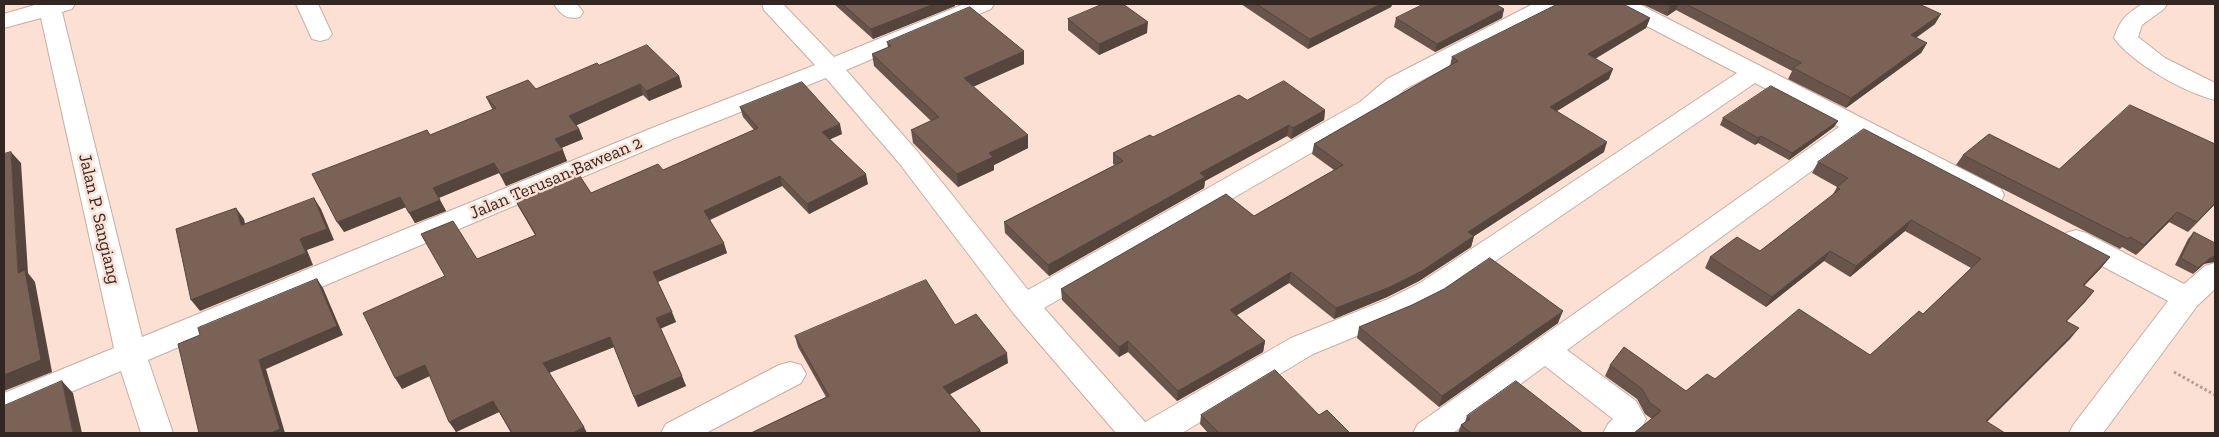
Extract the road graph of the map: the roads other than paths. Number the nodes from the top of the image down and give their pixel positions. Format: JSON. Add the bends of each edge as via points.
{"nodes":[{"id":1,"x":307,"y":4,"type":"edge"},
{"id":2,"x":984,"y":4,"type":"edge"},
{"id":3,"x":1550,"y":4,"type":"edge"},
{"id":4,"x":1622,"y":4,"type":"edge"},
{"id":5,"x":2156,"y":4,"type":"edge"},
{"id":6,"x":54,"y":5,"type":"edge"},
{"id":7,"x":772,"y":5,"type":"edge"},
{"id":8,"x":4,"y":21,"type":"edge"},
{"id":9,"x":320,"y":34,"type":"dead end"},
{"id":10,"x":829,"y":68,"type":"junction"},
{"id":11,"x":1755,"y":72,"type":"junction"},
{"id":12,"x":2215,"y":92,"type":"edge"},
{"id":13,"x":1858,"y":125,"type":"junction"},
{"id":14,"x":2014,"y":207,"type":"edge"},
{"id":15,"x":2058,"y":230,"type":"edge"},
{"id":16,"x":2215,"y":273,"type":"edge"},
{"id":17,"x":2188,"y":298,"type":"junction"},
{"id":18,"x":1024,"y":306,"type":"junction"},
{"id":19,"x":1546,"y":350,"type":"junction"},
{"id":20,"x":131,"y":355,"type":"junction"},
{"id":21,"x":790,"y":374,"type":"dead end"},
{"id":22,"x":4,"y":407,"type":"edge"},
{"id":23,"x":157,"y":433,"type":"edge"},
{"id":24,"x":677,"y":433,"type":"edge"},
{"id":25,"x":1135,"y":433,"type":"edge"},
{"id":26,"x":1155,"y":433,"type":"edge"},
{"id":27,"x":1429,"y":433,"type":"edge"},
{"id":28,"x":1619,"y":433,"type":"edge"},
{"id":29,"x":2085,"y":433,"type":"edge"}],
"edges":[{"from":1,"to":9,"type":"street"},
{"from":2,"to":10,"type":"street","name":"Jalan Terusan Bawean 2"},
{"from":3,"to":18,"type":"street","via":[[1396,84],[1369,108]]},
{"from":4,"to":11,"type":"street"},
{"from":5,"to":12,"type":"street","via":[[2131,22],[2126,38],[2139,52],[2166,70]]},
{"from":6,"to":8,"type":"street"},
{"from":6,"to":20,"type":"street","name":"Jalan P. Sangiang"},
{"from":7,"to":10,"type":"street"},
{"from":10,"to":18,"type":"street","via":[[908,157]]},
{"from":10,"to":20,"type":"street","name":"Jalan Terusan Bawean 2","via":[[657,136]]},
{"from":11,"to":13,"type":"street"},
{"from":11,"to":26,"type":"street","via":[[1430,291],[1302,346]]},
{"from":13,"to":14,"type":"street"},
{"from":13,"to":19,"type":"street"},
{"from":15,"to":17,"type":"street"},
{"from":16,"to":17,"type":"street"},
{"from":17,"to":29,"type":"street"},
{"from":18,"to":25,"type":"street"},
{"from":19,"to":27,"type":"street"},
{"from":19,"to":28,"type":"street","via":[[1625,410],[1630,419]]},
{"from":20,"to":22,"type":"street","name":"Jalan Terusan Bawean 2"},
{"from":20,"to":23,"type":"street","name":"Jalan P. Sangiang"},
{"from":21,"to":24,"type":"street"}]}
